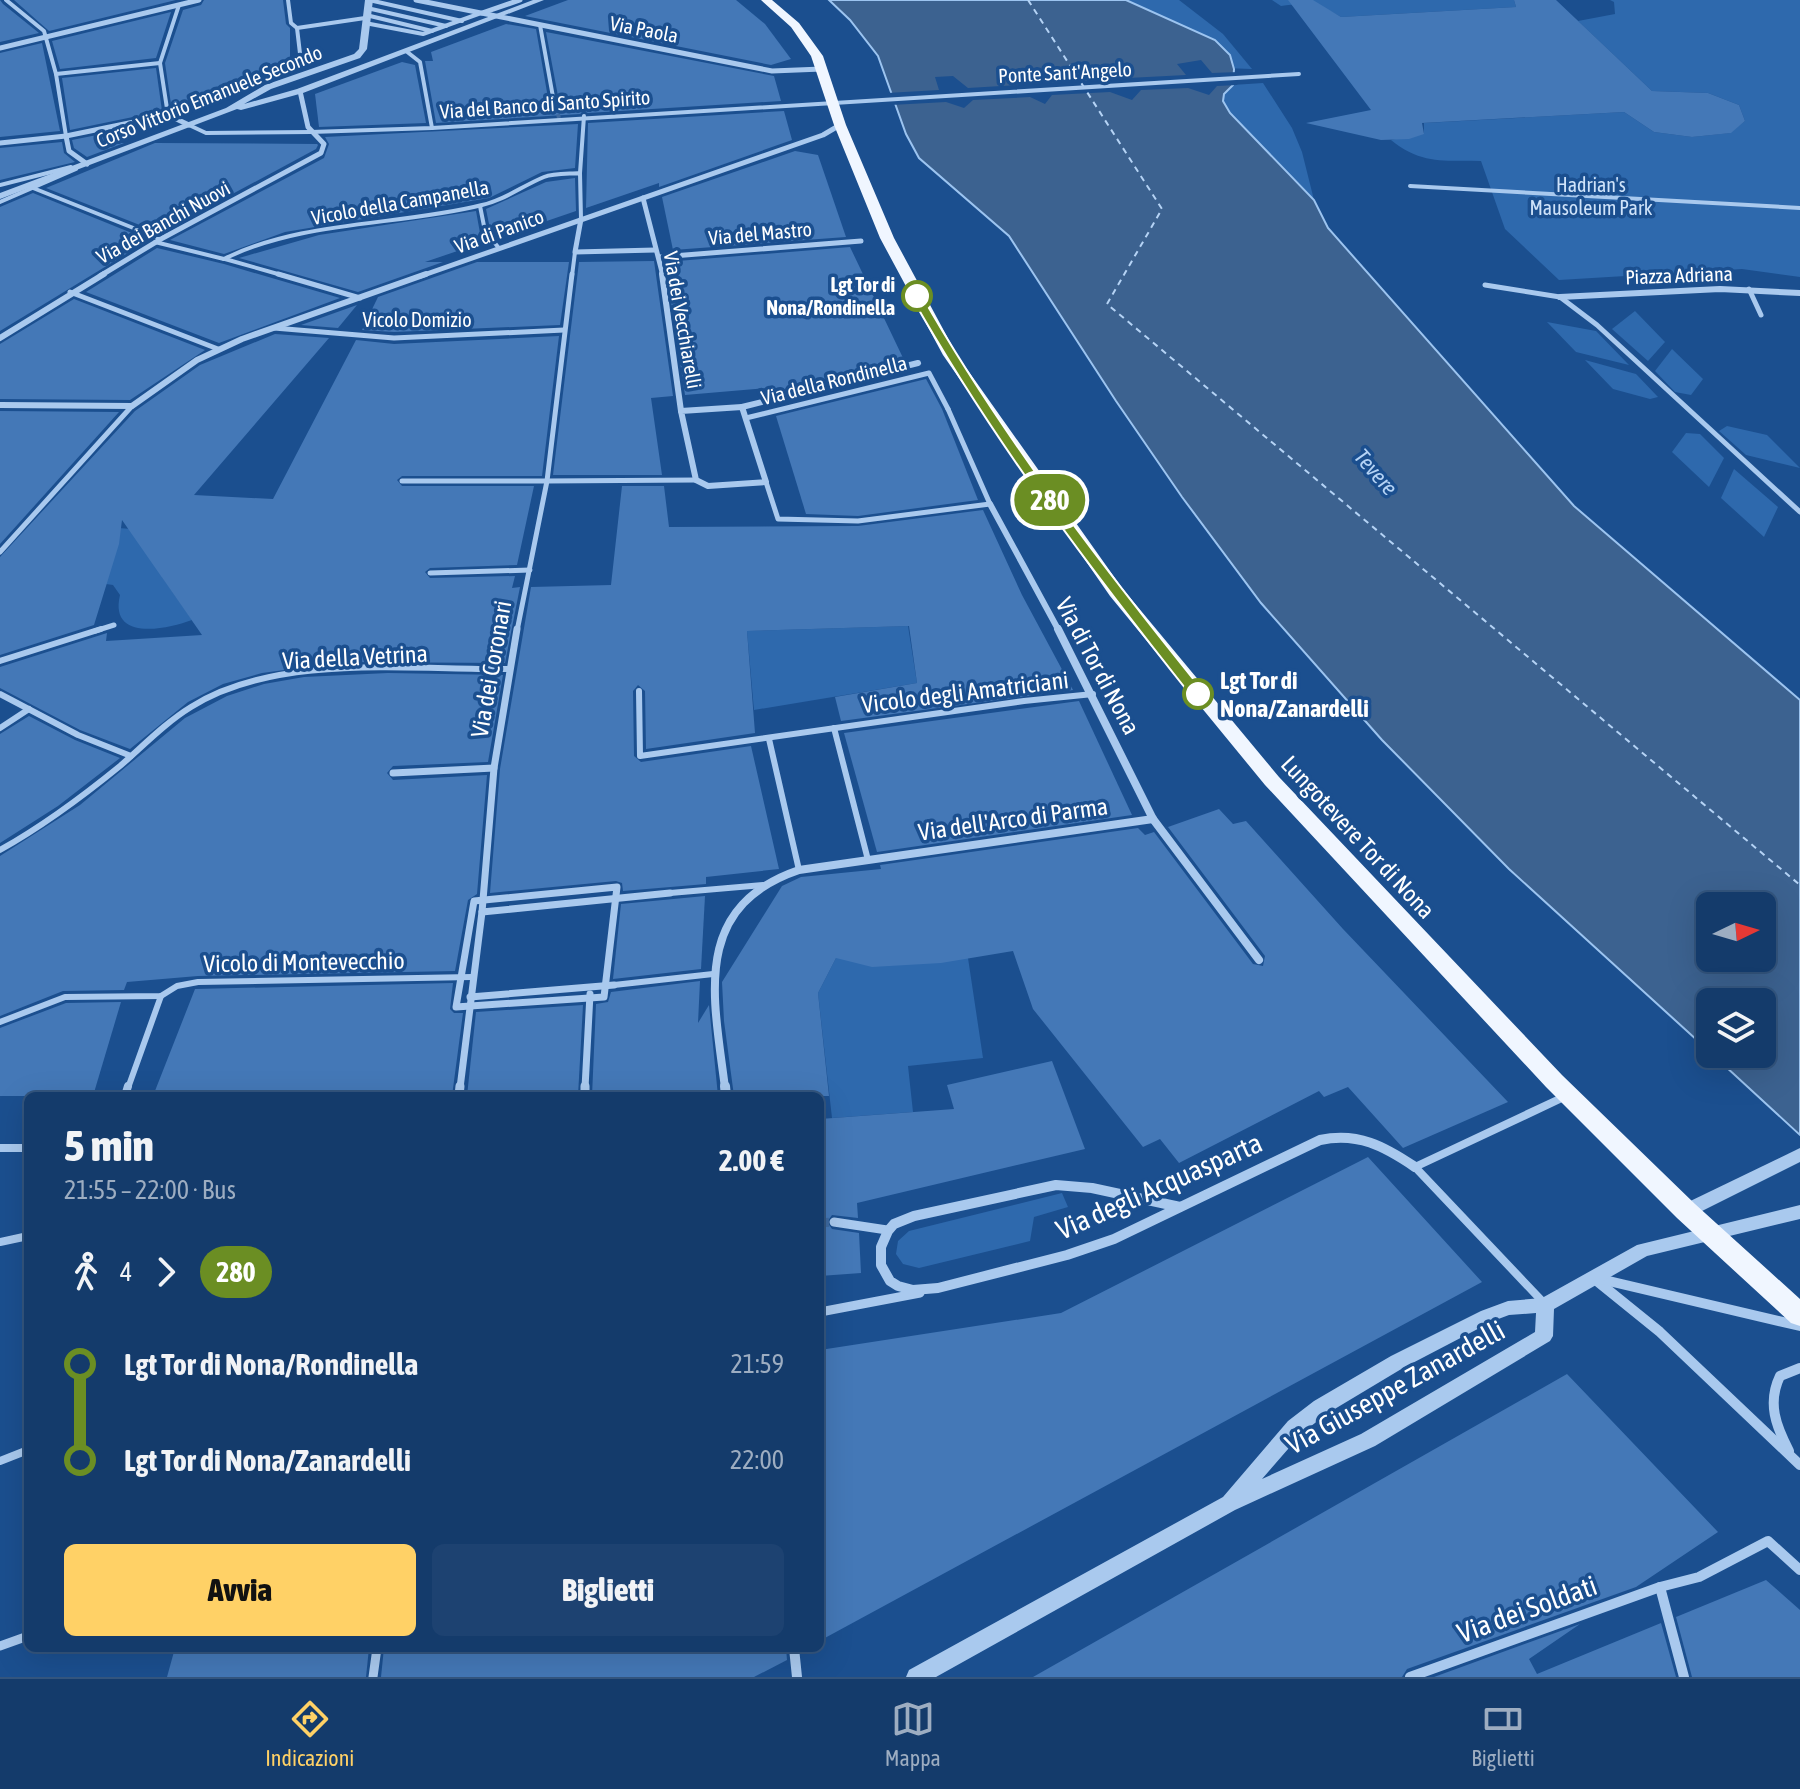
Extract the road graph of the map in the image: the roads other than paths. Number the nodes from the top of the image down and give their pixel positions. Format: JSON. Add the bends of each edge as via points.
{"nodes":[{"id":1,"x":6,"y":0,"type":"edge"},
{"id":2,"x":199,"y":0,"type":"edge"},
{"id":3,"x":288,"y":0,"type":"edge"},
{"id":4,"x":416,"y":0,"type":"edge"},
{"id":5,"x":520,"y":0,"type":"edge"},
{"id":6,"x":540,"y":0,"type":"edge"},
{"id":7,"x":766,"y":0,"type":"edge"},
{"id":8,"x":179,"y":5,"type":"junction"},
{"id":9,"x":366,"y":13,"type":"edge"},
{"id":10,"x":481,"y":13,"type":"junction"},
{"id":11,"x":498,"y":16,"type":"junction"},
{"id":12,"x":462,"y":21,"type":"junction"},
{"id":13,"x":540,"y":25,"type":"junction"},
{"id":14,"x":448,"y":26,"type":"junction"},
{"id":15,"x":297,"y":28,"type":"junction"},
{"id":16,"x":46,"y":37,"type":"junction"},
{"id":17,"x":0,"y":48,"type":"edge"},
{"id":18,"x":406,"y":51,"type":"junction"},
{"id":19,"x":301,"y":62,"type":"dead end"},
{"id":20,"x":160,"y":63,"type":"junction"},
{"id":21,"x":822,"y":69,"type":"junction"},
{"id":22,"x":56,"y":74,"type":"junction"},
{"id":23,"x":1299,"y":74,"type":"dead end"},
{"id":24,"x":300,"y":91,"type":"junction"},
{"id":25,"x":553,"y":97,"type":"tunnel mouth"},
{"id":26,"x":833,"y":102,"type":"junction"},
{"id":27,"x":229,"y":110,"type":"junction"},
{"id":28,"x":168,"y":115,"type":"junction"},
{"id":29,"x":584,"y":116,"type":"junction"},
{"id":30,"x":189,"y":125,"type":"junction"},
{"id":31,"x":840,"y":125,"type":"junction"},
{"id":32,"x":432,"y":128,"type":"junction"},
{"id":33,"x":311,"y":132,"type":"junction"},
{"id":34,"x":66,"y":136,"type":"junction"},
{"id":35,"x":0,"y":143,"type":"edge"},
{"id":36,"x":87,"y":164,"type":"junction"},
{"id":37,"x":580,"y":173,"type":"junction"},
{"id":38,"x":0,"y":185,"type":"edge"},
{"id":39,"x":1410,"y":186,"type":"dead end"},
{"id":40,"x":32,"y":187,"type":"junction"},
{"id":41,"x":0,"y":196,"type":"edge"},
{"id":42,"x":643,"y":198,"type":"junction"},
{"id":43,"x":0,"y":202,"type":"edge"},
{"id":44,"x":480,"y":206,"type":"junction"},
{"id":45,"x":1800,"y":208,"type":"edge"},
{"id":46,"x":581,"y":219,"type":"junction"},
{"id":47,"x":158,"y":241,"type":"junction"},
{"id":48,"x":861,"y":241,"type":"dead end"},
{"id":49,"x":498,"y":247,"type":"junction"},
{"id":50,"x":655,"y":250,"type":"junction"},
{"id":51,"x":575,"y":252,"type":"junction"},
{"id":52,"x":660,"y":257,"type":"junction"},
{"id":53,"x":224,"y":259,"type":"junction"},
{"id":54,"x":1485,"y":285,"type":"dead end"},
{"id":55,"x":1749,"y":289,"type":"junction"},
{"id":56,"x":70,"y":292,"type":"junction"},
{"id":57,"x":1800,"y":293,"type":"edge"},
{"id":58,"x":1560,"y":297,"type":"junction"},
{"id":59,"x":364,"y":298,"type":"junction"},
{"id":60,"x":1761,"y":315,"type":"dead end"},
{"id":61,"x":272,"y":328,"type":"junction"},
{"id":62,"x":564,"y":330,"type":"junction"},
{"id":63,"x":0,"y":338,"type":"edge"},
{"id":64,"x":218,"y":349,"type":"junction"},
{"id":65,"x":918,"y":363,"type":"dead end"},
{"id":66,"x":929,"y":373,"type":"joint"},
{"id":67,"x":0,"y":405,"type":"edge"},
{"id":68,"x":132,"y":406,"type":"junction"},
{"id":69,"x":742,"y":407,"type":"junction"},
{"id":70,"x":948,"y":409,"type":"joint"},
{"id":71,"x":681,"y":411,"type":"junction"},
{"id":72,"x":746,"y":418,"type":"junction"},
{"id":73,"x":696,"y":480,"type":"junction"},
{"id":74,"x":402,"y":481,"type":"dead end"},
{"id":75,"x":547,"y":481,"type":"junction"},
{"id":76,"x":766,"y":482,"type":"junction"},
{"id":77,"x":990,"y":504,"type":"junction"},
{"id":78,"x":1800,"y":512,"type":"edge"},
{"id":79,"x":0,"y":552,"type":"edge"},
{"id":80,"x":530,"y":570,"type":"junction"},
{"id":81,"x":430,"y":573,"type":"dead end"},
{"id":82,"x":114,"y":625,"type":"dead end"},
{"id":83,"x":0,"y":661,"type":"edge"},
{"id":84,"x":509,"y":669,"type":"junction"},
{"id":85,"x":639,"y":691,"type":"dead end"},
{"id":86,"x":0,"y":694,"type":"edge"},
{"id":87,"x":1093,"y":694,"type":"junction"},
{"id":88,"x":29,"y":709,"type":"junction"},
{"id":89,"x":0,"y":728,"type":"edge"},
{"id":90,"x":834,"y":728,"type":"junction"},
{"id":91,"x":769,"y":739,"type":"junction"},
{"id":92,"x":131,"y":756,"type":"junction"},
{"id":93,"x":494,"y":768,"type":"junction"},
{"id":94,"x":393,"y":773,"type":"dead end"},
{"id":95,"x":1153,"y":819,"type":"junction"},
{"id":96,"x":0,"y":850,"type":"edge"},
{"id":97,"x":873,"y":859,"type":"junction"},
{"id":98,"x":799,"y":870,"type":"junction"},
{"id":99,"x":763,"y":885,"type":"junction"},
{"id":100,"x":670,"y":893,"type":"joint"},
{"id":101,"x":615,"y":898,"type":"junction"},
{"id":102,"x":482,"y":901,"type":"junction"},
{"id":103,"x":482,"y":912,"type":"junction"},
{"id":104,"x":1259,"y":960,"type":"dead end"},
{"id":105,"x":713,"y":974,"type":"junction"},
{"id":106,"x":472,"y":977,"type":"junction"},
{"id":107,"x":460,"y":978,"type":"junction"},
{"id":108,"x":610,"y":986,"type":"junction"},
{"id":109,"x":590,"y":988,"type":"junction"},
{"id":110,"x":161,"y":996,"type":"junction"},
{"id":111,"x":590,"y":998,"type":"junction"},
{"id":112,"x":469,"y":1001,"type":"junction"},
{"id":113,"x":0,"y":1022,"type":"edge"},
{"id":114,"x":1561,"y":1088,"type":"junction"},
{"id":115,"x":126,"y":1092,"type":"edge"},
{"id":116,"x":459,"y":1092,"type":"edge"},
{"id":117,"x":585,"y":1092,"type":"edge"},
{"id":118,"x":726,"y":1092,"type":"edge"},
{"id":119,"x":0,"y":1148,"type":"edge"},
{"id":120,"x":24,"y":1148,"type":"edge"},
{"id":121,"x":1800,"y":1154,"type":"edge"},
{"id":122,"x":1415,"y":1167,"type":"junction"},
{"id":123,"x":1180,"y":1207,"type":"junction"},
{"id":124,"x":1686,"y":1211,"type":"junction"},
{"id":125,"x":1797,"y":1214,"type":"edge"},
{"id":126,"x":834,"y":1222,"type":"tunnel mouth"},
{"id":127,"x":887,"y":1230,"type":"junction"},
{"id":128,"x":1712,"y":1234,"type":"junction"},
{"id":129,"x":24,"y":1237,"type":"edge"},
{"id":130,"x":0,"y":1242,"type":"edge"},
{"id":131,"x":1591,"y":1276,"type":"junction"},
{"id":132,"x":938,"y":1288,"type":"junction"},
{"id":133,"x":1545,"y":1305,"type":"junction"},
{"id":134,"x":824,"y":1311,"type":"edge"},
{"id":135,"x":1800,"y":1315,"type":"edge"},
{"id":136,"x":1800,"y":1326,"type":"edge"},
{"id":137,"x":1800,"y":1368,"type":"edge"},
{"id":138,"x":24,"y":1452,"type":"edge"},
{"id":139,"x":0,"y":1461,"type":"edge"},
{"id":140,"x":1797,"y":1462,"type":"edge"},
{"id":141,"x":1228,"y":1504,"type":"junction"},
{"id":142,"x":1800,"y":1570,"type":"edge"},
{"id":143,"x":1660,"y":1587,"type":"junction"},
{"id":144,"x":24,"y":1637,"type":"edge"},
{"id":145,"x":0,"y":1646,"type":"edge"},
{"id":146,"x":376,"y":1652,"type":"edge"},
{"id":147,"x":794,"y":1652,"type":"edge"},
{"id":148,"x":373,"y":1677,"type":"edge"},
{"id":149,"x":797,"y":1677,"type":"edge"},
{"id":150,"x":916,"y":1677,"type":"edge"},
{"id":151,"x":1410,"y":1677,"type":"edge"},
{"id":152,"x":1684,"y":1677,"type":"edge"}],
"edges":[{"from":1,"to":16,"type":"lane"},
{"from":2,"to":8,"type":"street"},
{"from":3,"to":15,"type":"lane","via":[[291,25]]},
{"from":4,"to":10,"type":"street","name":"Via Paola"},
{"from":5,"to":10,"type":"street"},
{"from":6,"to":11,"type":"street","name":"Corso Vittorio Emanuele Secondo"},
{"from":7,"to":21,"type":"main road","name":"Lungotevere Tor di Nona","via":[[802,34]]},
{"from":8,"to":16,"type":"street"},
{"from":8,"to":20,"type":"lane"},
{"from":9,"to":12,"type":"lane"},
{"from":9,"to":14,"type":"lane"},
{"from":9,"to":14,"type":"lane","via":[[417,34]]},
{"from":9,"to":15,"type":"lane"},
{"from":9,"to":27,"type":"street","name":"Corso Vittorio Emanuele Secondo","via":[[362,51],[268,87]]},
{"from":10,"to":11,"type":"street","name":"Via Paola"},
{"from":10,"to":12,"type":"lane"},
{"from":11,"to":13,"type":"street","name":"Via Paola"},
{"from":11,"to":18,"type":"street","name":"Corso Vittorio Emanuele Secondo"},
{"from":12,"to":14,"type":"lane"},
{"from":13,"to":21,"type":"street","name":"Via Paola","via":[[772,71]]},
{"from":13,"to":25,"type":"lane"},
{"from":15,"to":19,"type":"lane"},
{"from":16,"to":17,"type":"street"},
{"from":16,"to":22,"type":"lane"},
{"from":18,"to":24,"type":"street","name":"Corso Vittorio Emanuele Secondo"},
{"from":18,"to":32,"type":"street","via":[[420,62]]},
{"from":20,"to":22,"type":"lane"},
{"from":20,"to":28,"type":"lane"},
{"from":21,"to":26,"type":"main road","name":"Lungotevere Tor di Nona"},
{"from":22,"to":34,"type":"lane"},
{"from":23,"to":26,"type":"street","name":"Ponte Sant'Angelo"},
{"from":24,"to":27,"type":"street","name":"Corso Vittorio Emanuele Secondo"},
{"from":24,"to":33,"type":"street"},
{"from":26,"to":29,"type":"street","name":"Via del Banco di Santo Spirito"},
{"from":26,"to":31,"type":"main road","name":"Lungotevere Tor di Nona"},
{"from":27,"to":30,"type":"street","name":"Corso Vittorio Emanuele Secondo"},
{"from":28,"to":30,"type":"street"},
{"from":28,"to":34,"type":"street"},
{"from":29,"to":32,"type":"street","name":"Via del Banco di Santo Spirito"},
{"from":29,"to":37,"type":"street"},
{"from":30,"to":33,"type":"lane","via":[[206,133]]},
{"from":30,"to":36,"type":"street","name":"Corso Vittorio Emanuele Secondo"},
{"from":31,"to":42,"type":"street","name":"Via di Panico"},
{"from":31,"to":114,"type":"main road","name":"Lungotevere Tor di Nona","via":[[887,238],[944,346],[1116,592],[1272,781]]},
{"from":32,"to":33,"type":"street","name":"Via del Banco di Santo Spirito"},
{"from":33,"to":47,"type":"street","name":"Via dei Banchi Nuovi","via":[[324,144],[321,153]]},
{"from":34,"to":35,"type":"street"},
{"from":34,"to":36,"type":"street","via":[[69,151]]},
{"from":36,"to":38,"type":"lane","name":"Corso Vittorio Emanuele Secondo"},
{"from":36,"to":40,"type":"street","name":"Corso Vittorio Emanuele Secondo"},
{"from":37,"to":44,"type":"lane","name":"Vicolo della Campanella","via":[[546,176]]},
{"from":37,"to":46,"type":"lane"},
{"from":39,"to":45,"type":"street"},
{"from":40,"to":41,"type":"street","name":"Corso Vittorio Emanuele Secondo"},
{"from":40,"to":43,"type":"lane","name":"Corso Vittorio Emanuele Secondo"},
{"from":40,"to":47,"type":"lane"},
{"from":42,"to":46,"type":"street","name":"Via di Panico"},
{"from":42,"to":50,"type":"street","name":"Via dei Vecchiarelli"},
{"from":44,"to":49,"type":"lane","via":[[485,231]]},
{"from":44,"to":53,"type":"lane","name":"Vicolo della Campanella","via":[[264,243]]},
{"from":46,"to":49,"type":"street","name":"Via di Panico"},
{"from":46,"to":51,"type":"street"},
{"from":47,"to":53,"type":"street"},
{"from":47,"to":56,"type":"street","name":"Via dei Banchi Nuovi"},
{"from":48,"to":52,"type":"street","name":"Via del Mastro"},
{"from":49,"to":59,"type":"street","name":"Via di Panico"},
{"from":50,"to":51,"type":"street"},
{"from":50,"to":52,"type":"street","name":"Via dei Vecchiarelli"},
{"from":51,"to":62,"type":"street","name":"Via dei Coronari"},
{"from":52,"to":71,"type":"street","name":"Via dei Vecchiarelli"},
{"from":53,"to":59,"type":"lane"},
{"from":54,"to":58,"type":"street"},
{"from":55,"to":57,"type":"street","name":"Piazza Adriana"},
{"from":55,"to":58,"type":"street","name":"Piazza Adriana"},
{"from":55,"to":60,"type":"lane"},
{"from":56,"to":63,"type":"street","name":"Via dei Banchi Nuovi"},
{"from":56,"to":64,"type":"street"},
{"from":58,"to":78,"type":"street"},
{"from":59,"to":61,"type":"street","name":"Via di Panico"},
{"from":61,"to":62,"type":"street","name":"Vicolo Domizio","via":[[394,338]]},
{"from":61,"to":64,"type":"street","name":"Via di Panico"},
{"from":62,"to":75,"type":"street","name":"Via dei Coronari"},
{"from":64,"to":68,"type":"street","name":"Via di Panico","via":[[173,374]]},
{"from":65,"to":69,"type":"street","name":"Via della Rondinella"},
{"from":66,"to":70,"type":"street","name":"Via di Tor di Nona"},
{"from":66,"to":72,"type":"street","name":"Via della Rondinella"},
{"from":67,"to":68,"type":"street"},
{"from":68,"to":79,"type":"lane"},
{"from":69,"to":71,"type":"street","name":"Via della Rondinella"},
{"from":69,"to":72,"type":"street"},
{"from":70,"to":77,"type":"lane","name":"Via di Tor di Nona"},
{"from":71,"to":73,"type":"street","name":"Via dei Vecchiarelli"},
{"from":72,"to":76,"type":"street"},
{"from":73,"to":75,"type":"street"},
{"from":73,"to":76,"type":"street","via":[[708,486]]},
{"from":74,"to":75,"type":"lane"},
{"from":75,"to":80,"type":"street","name":"Via dei Coronari"},
{"from":76,"to":77,"type":"lane","via":[[778,519],[806,523],[897,519]]},
{"from":77,"to":87,"type":"street","name":"Via di Tor di Nona"},
{"from":80,"to":81,"type":"lane"},
{"from":80,"to":84,"type":"street","name":"Via dei Coronari"},
{"from":82,"to":83,"type":"lane"},
{"from":84,"to":92,"type":"lane","name":"Via della Vetrina","via":[[321,672],[252,682],[196,703]]},
{"from":84,"to":93,"type":"street","name":"Via dei Coronari"},
{"from":85,"to":91,"type":"lane","name":"Vicolo degli Amatriciani","via":[[640,756]]},
{"from":86,"to":88,"type":"lane"},
{"from":87,"to":90,"type":"lane","name":"Vicolo degli Amatriciani"},
{"from":87,"to":95,"type":"street","name":"Via di Tor di Nona"},
{"from":88,"to":89,"type":"lane"},
{"from":88,"to":92,"type":"lane"},
{"from":90,"to":91,"type":"lane","name":"Vicolo degli Amatriciani"},
{"from":90,"to":97,"type":"lane"},
{"from":91,"to":98,"type":"lane"},
{"from":92,"to":96,"type":"lane","name":"Via della Vetrina","via":[[64,812]]},
{"from":93,"to":94,"type":"street"},
{"from":93,"to":102,"type":"street","name":"Via dei Coronari"},
{"from":95,"to":97,"type":"street","name":"Via dell'Arco di Parma"},
{"from":95,"to":104,"type":"street","name":"Via di Tor di Nona"},
{"from":97,"to":98,"type":"street","name":"Via dell'Arco di Parma"},
{"from":98,"to":99,"type":"street","name":"Via dell'Arco di Parma"},
{"from":99,"to":100,"type":"lane"},
{"from":99,"to":105,"type":"street","name":"Via dell'Arco di Parma","via":[[732,917]]},
{"from":100,"to":101,"type":"street"},
{"from":101,"to":102,"type":"street","via":[[617,887]]},
{"from":101,"to":103,"type":"street"},
{"from":101,"to":108,"type":"street"},
{"from":102,"to":103,"type":"street","name":"Via dei Coronari"},
{"from":102,"to":107,"type":"street","via":[[474,901]]},
{"from":103,"to":106,"type":"street","name":"Via dei Coronari"},
{"from":105,"to":108,"type":"lane"},
{"from":105,"to":118,"type":"street"},
{"from":106,"to":107,"type":"lane","name":"Vicolo di Montevecchio"},
{"from":106,"to":112,"type":"street","name":"Via dei Coronari"},
{"from":107,"to":110,"type":"lane","name":"Vicolo di Montevecchio","via":[[198,982]]},
{"from":107,"to":112,"type":"street","via":[[456,1007]]},
{"from":108,"to":109,"type":"street"},
{"from":108,"to":111,"type":"street","via":[[604,997]]},
{"from":109,"to":111,"type":"street"},
{"from":109,"to":112,"type":"street"},
{"from":110,"to":113,"type":"lane","name":"Vicolo di Montevecchio","via":[[65,997]]},
{"from":110,"to":115,"type":"lane"},
{"from":111,"to":112,"type":"street"},
{"from":111,"to":117,"type":"street"},
{"from":112,"to":116,"type":"street","name":"Via dei Coronari"},
{"from":114,"to":122,"type":"lane"},
{"from":114,"to":124,"type":"main road","name":"Lungotevere Tor di Nona"},
{"from":119,"to":120,"type":"lane"},
{"from":121,"to":124,"type":"street"},
{"from":122,"to":123,"type":"street","name":"Via degli Acquasparta","via":[[1360,1137],[1340,1135]]},
{"from":122,"to":133,"type":"lane"},
{"from":123,"to":127,"type":"street","via":[[1056,1185],[914,1216]]},
{"from":123,"to":132,"type":"street","name":"Via degli Acquasparta","via":[[1084,1250]]},
{"from":124,"to":128,"type":"main road","name":"Lungotevere Tor di Nona"},
{"from":125,"to":128,"type":"street"},
{"from":126,"to":127,"type":"street"},
{"from":127,"to":132,"type":"street","name":"Via degli Acquasparta","via":[[880,1259],[893,1282],[917,1290]]},
{"from":128,"to":131,"type":"street","via":[[1643,1250]]},
{"from":128,"to":135,"type":"main road","name":"Lungotevere Tor di Nona"},
{"from":129,"to":130,"type":"lane"},
{"from":131,"to":133,"type":"street"},
{"from":131,"to":136,"type":"street"},
{"from":131,"to":140,"type":"street","via":[[1660,1332]]},
{"from":132,"to":134,"type":"street","name":"Via degli Acquasparta"},
{"from":133,"to":141,"type":"street","name":"Via Giuseppe Zanardelli","via":[[1487,1316],[1321,1407],[1295,1427]]},
{"from":133,"to":141,"type":"street","name":"Via Giuseppe Zanardelli","via":[[1544,1336],[1368,1440]]},
{"from":137,"to":140,"type":"street","via":[[1780,1376],[1772,1395],[1777,1427]]},
{"from":138,"to":139,"type":"lane"},
{"from":141,"to":150,"type":"street","name":"Via Giuseppe Zanardelli"},
{"from":142,"to":143,"type":"street","name":"Via dei Soldati","via":[[1768,1541],[1699,1577]]},
{"from":143,"to":151,"type":"street","name":"Via dei Soldati"},
{"from":143,"to":152,"type":"street"},
{"from":144,"to":145,"type":"street"},
{"from":146,"to":148,"type":"street"},
{"from":147,"to":149,"type":"street"}]}
